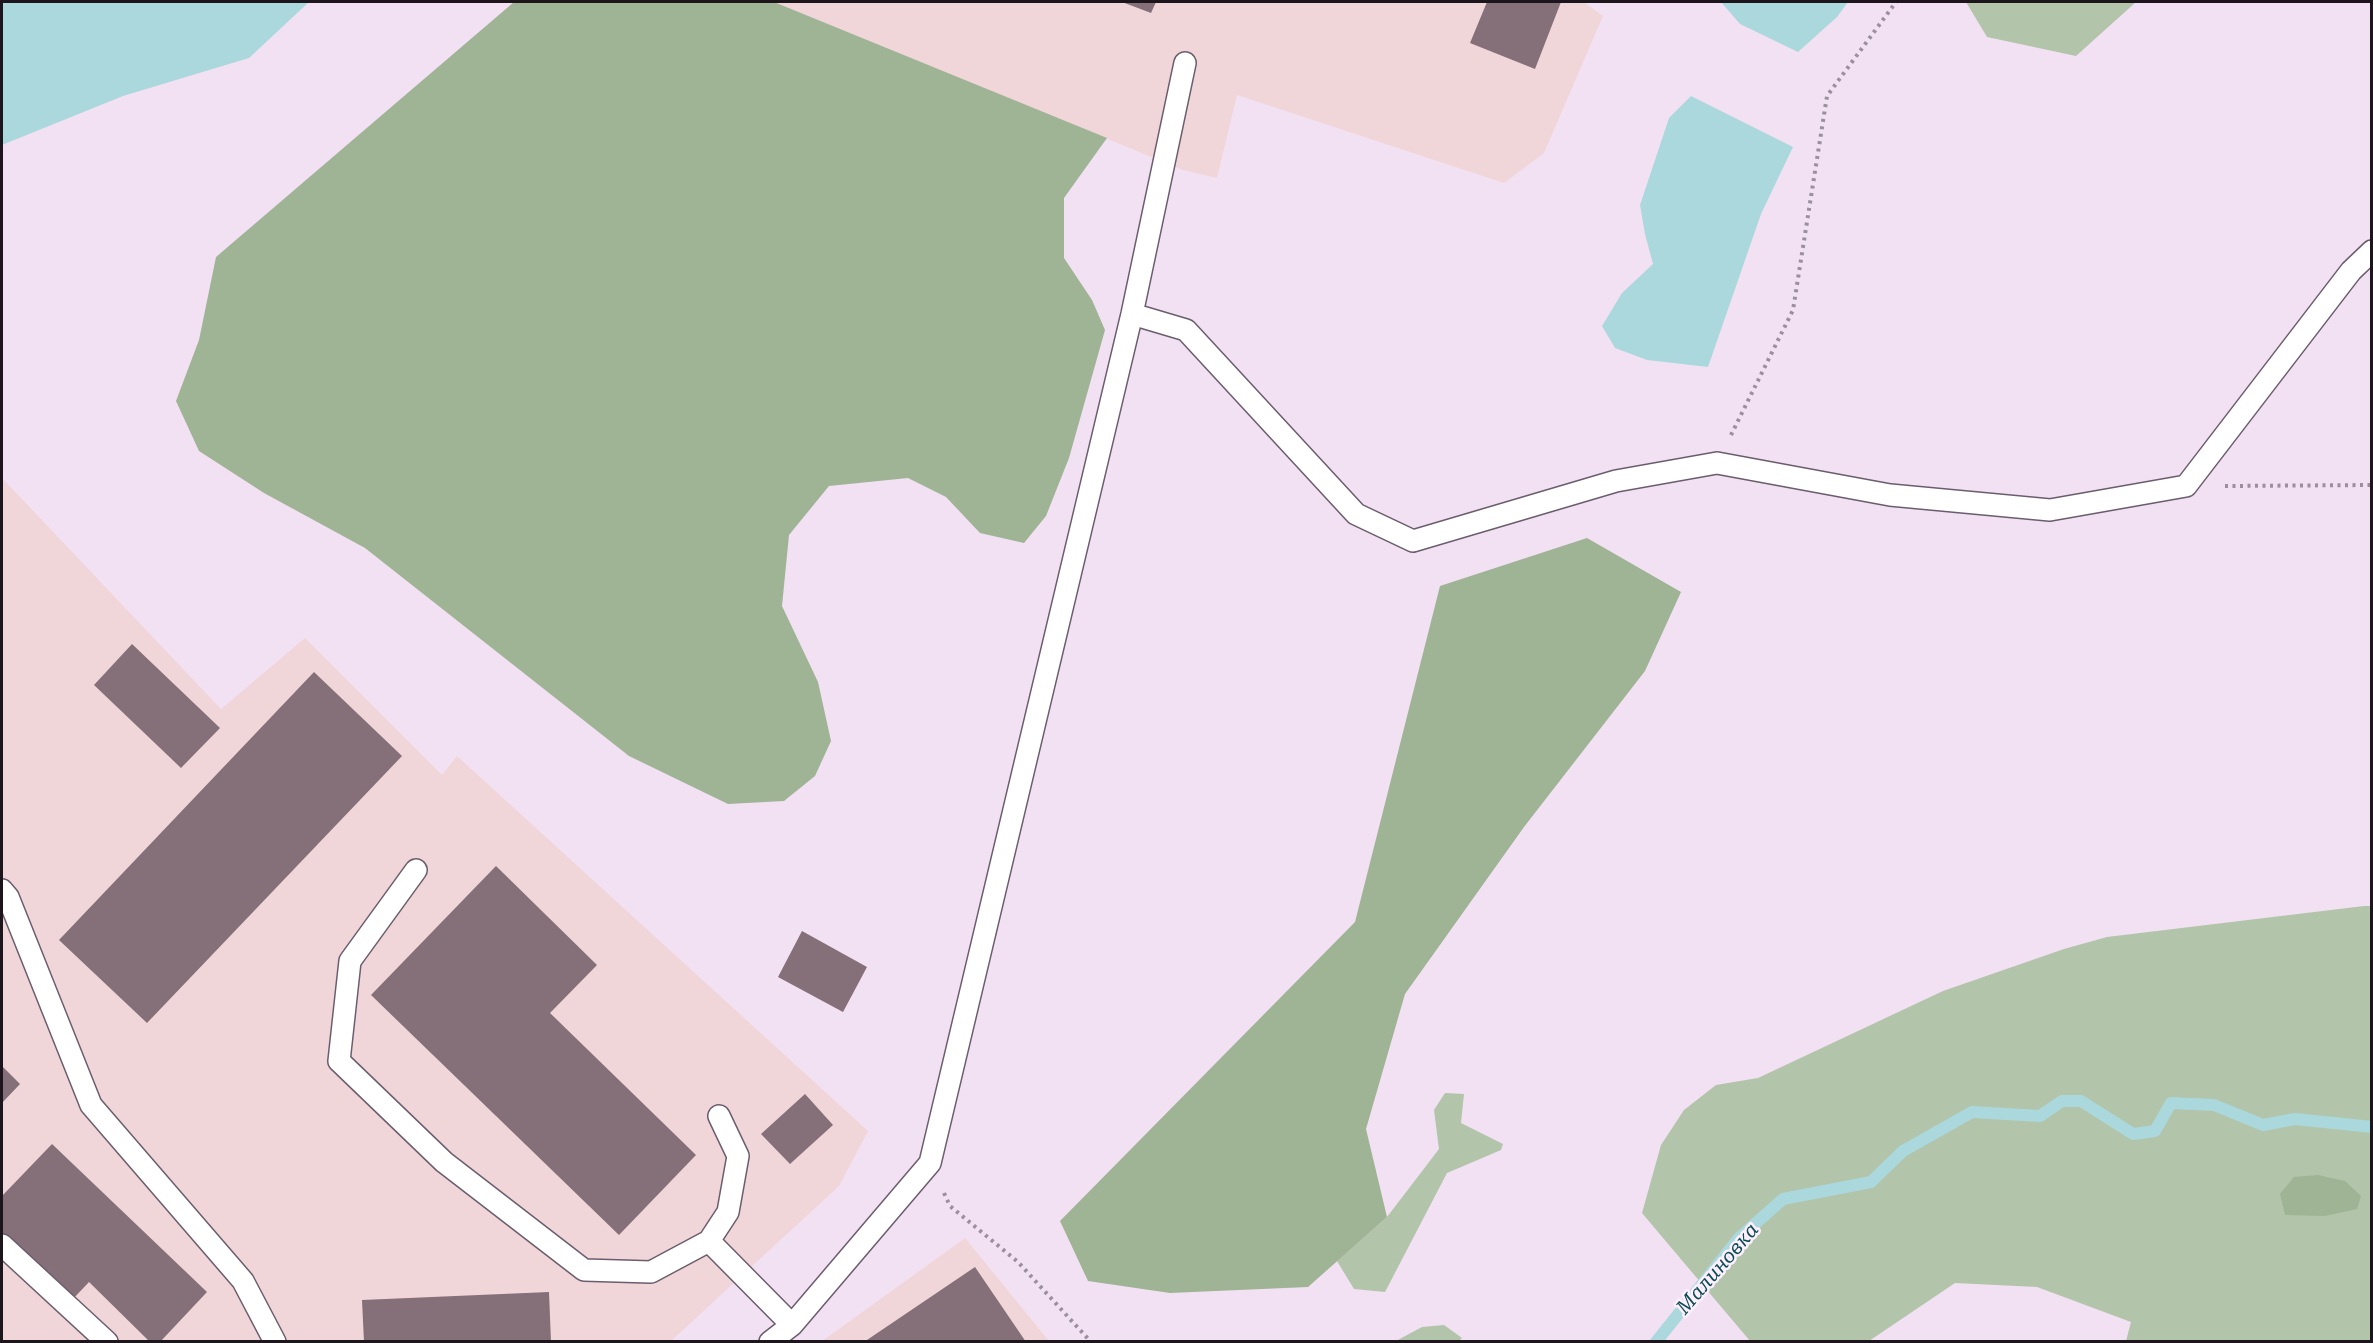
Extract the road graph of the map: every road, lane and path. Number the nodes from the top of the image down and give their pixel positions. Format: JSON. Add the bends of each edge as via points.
{"nodes":[{"id":1,"x":1896,"y":2,"type":"edge"},
{"id":2,"x":1185,"y":63,"type":"dead end"},
{"id":3,"x":2372,"y":251,"type":"edge"},
{"id":4,"x":1132,"y":314,"type":"junction"},
{"id":5,"x":1717,"y":463,"type":"junction"},
{"id":6,"x":2372,"y":485,"type":"edge"},
{"id":7,"x":2186,"y":486,"type":"junction"},
{"id":8,"x":416,"y":870,"type":"dead end"},
{"id":9,"x":2,"y":890,"type":"edge"},
{"id":10,"x":719,"y":1116,"type":"dead end"},
{"id":11,"x":930,"y":1163,"type":"junction"},
{"id":12,"x":709,"y":1241,"type":"junction"},
{"id":13,"x":5,"y":1256,"type":"edge"},
{"id":14,"x":792,"y":1325,"type":"junction"},
{"id":15,"x":107,"y":1341,"type":"edge"},
{"id":16,"x":275,"y":1341,"type":"edge"},
{"id":17,"x":771,"y":1341,"type":"edge"},
{"id":18,"x":1091,"y":1341,"type":"edge"}],
"edges":[{"from":1,"to":5,"type":"path","via":[[1827,96],[1793,310]]},
{"from":2,"to":4,"type":"lane"},
{"from":3,"to":7,"type":"lane","via":[[2351,271]]},
{"from":4,"to":5,"type":"lane","via":[[1186,330],[1356,514],[1413,542],[1616,481]]},
{"from":4,"to":11,"type":"lane"},
{"from":5,"to":7,"type":"lane","via":[[1890,495],[2050,510]]},
{"from":6,"to":7,"type":"path"},
{"from":8,"to":12,"type":"lane","via":[[350,961],[339,1061],[444,1162],[584,1270],[651,1272]]},
{"from":9,"to":16,"type":"lane","via":[[92,1105],[243,1281]]},
{"from":10,"to":12,"type":"lane","via":[[738,1156],[728,1212]]},
{"from":11,"to":14,"type":"lane"},
{"from":11,"to":18,"type":"path","via":[[950,1206],[1018,1262]]},
{"from":12,"to":14,"type":"lane"},
{"from":13,"to":15,"type":"lane"},
{"from":14,"to":17,"type":"lane"}]}
